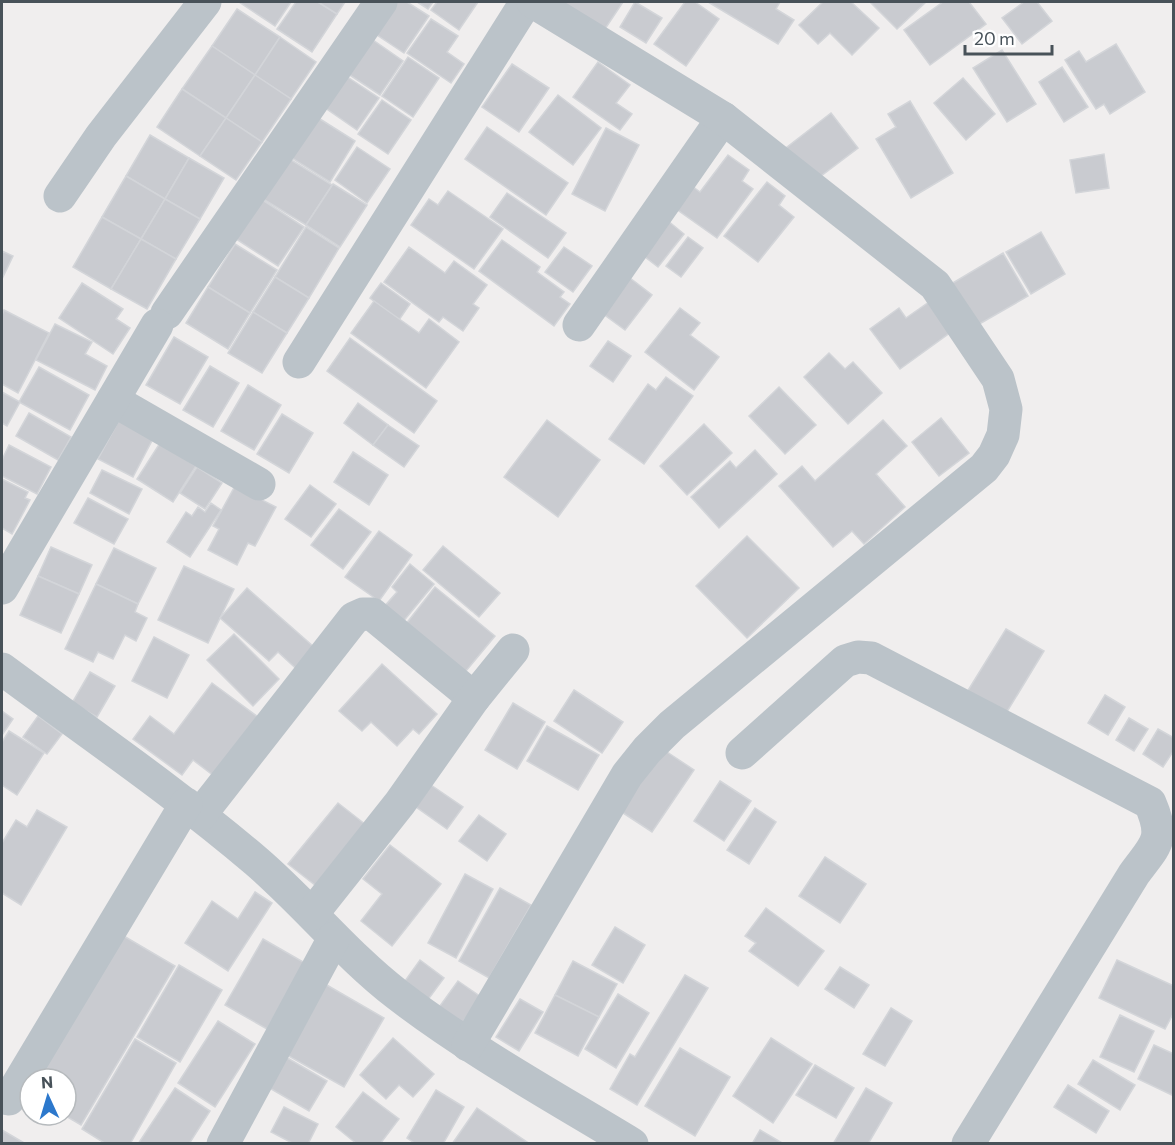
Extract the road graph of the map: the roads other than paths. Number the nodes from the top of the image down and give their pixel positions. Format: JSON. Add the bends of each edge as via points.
{"nodes":[{"id":1,"x":206,"y":2,"type":"edge"},
{"id":2,"x":381,"y":2,"type":"edge"},
{"id":3,"x":526,"y":2,"type":"edge"},
{"id":4,"x":533,"y":2,"type":"edge"},
{"id":5,"x":723,"y":118,"type":"junction"},
{"id":6,"x":60,"y":196,"type":"dead end"},
{"id":7,"x":579,"y":325,"type":"dead end"},
{"id":8,"x":299,"y":362,"type":"dead end"},
{"id":9,"x":113,"y":400,"type":"junction"},
{"id":10,"x":259,"y":484,"type":"dead end"},
{"id":11,"x":2,"y":588,"type":"edge"},
{"id":12,"x":513,"y":650,"type":"dead end"},
{"id":13,"x":2,"y":669,"type":"edge"},
{"id":14,"x":474,"y":698,"type":"junction"},
{"id":15,"x":742,"y":753,"type":"dead end"},
{"id":16,"x":193,"y":810,"type":"junction"},
{"id":17,"x":312,"y":914,"type":"junction"},
{"id":18,"x":334,"y":938,"type":"junction"},
{"id":19,"x":468,"y":1045,"type":"junction"},
{"id":20,"x":9,"y":1098,"type":"dead end"},
{"id":21,"x":223,"y":1143,"type":"edge"},
{"id":22,"x":632,"y":1143,"type":"edge"},
{"id":23,"x":968,"y":1143,"type":"edge"}],
"edges":[{"from":1,"to":6,"type":"street","via":[[101,136]]},
{"from":2,"to":9,"type":"street","via":[[162,319]]},
{"from":3,"to":8,"type":"street"},
{"from":4,"to":5,"type":"street"},
{"from":5,"to":7,"type":"street"},
{"from":5,"to":19,"type":"street","via":[[935,285],[998,379],[1006,409],[1003,435],[984,468],[647,750],[621,785]]},
{"from":9,"to":10,"type":"street"},
{"from":9,"to":11,"type":"street"},
{"from":12,"to":14,"type":"street"},
{"from":13,"to":16,"type":"street"},
{"from":14,"to":16,"type":"street","via":[[372,614],[363,614],[354,618]]},
{"from":14,"to":17,"type":"street","via":[[400,802]]},
{"from":15,"to":23,"type":"street","via":[[845,661],[871,658],[1150,803],[1158,821],[1158,842],[1134,874]]},
{"from":16,"to":17,"type":"street"},
{"from":16,"to":20,"type":"street"},
{"from":17,"to":18,"type":"street"},
{"from":18,"to":19,"type":"street","via":[[397,994]]},
{"from":18,"to":21,"type":"street"},
{"from":19,"to":22,"type":"street"}]}
